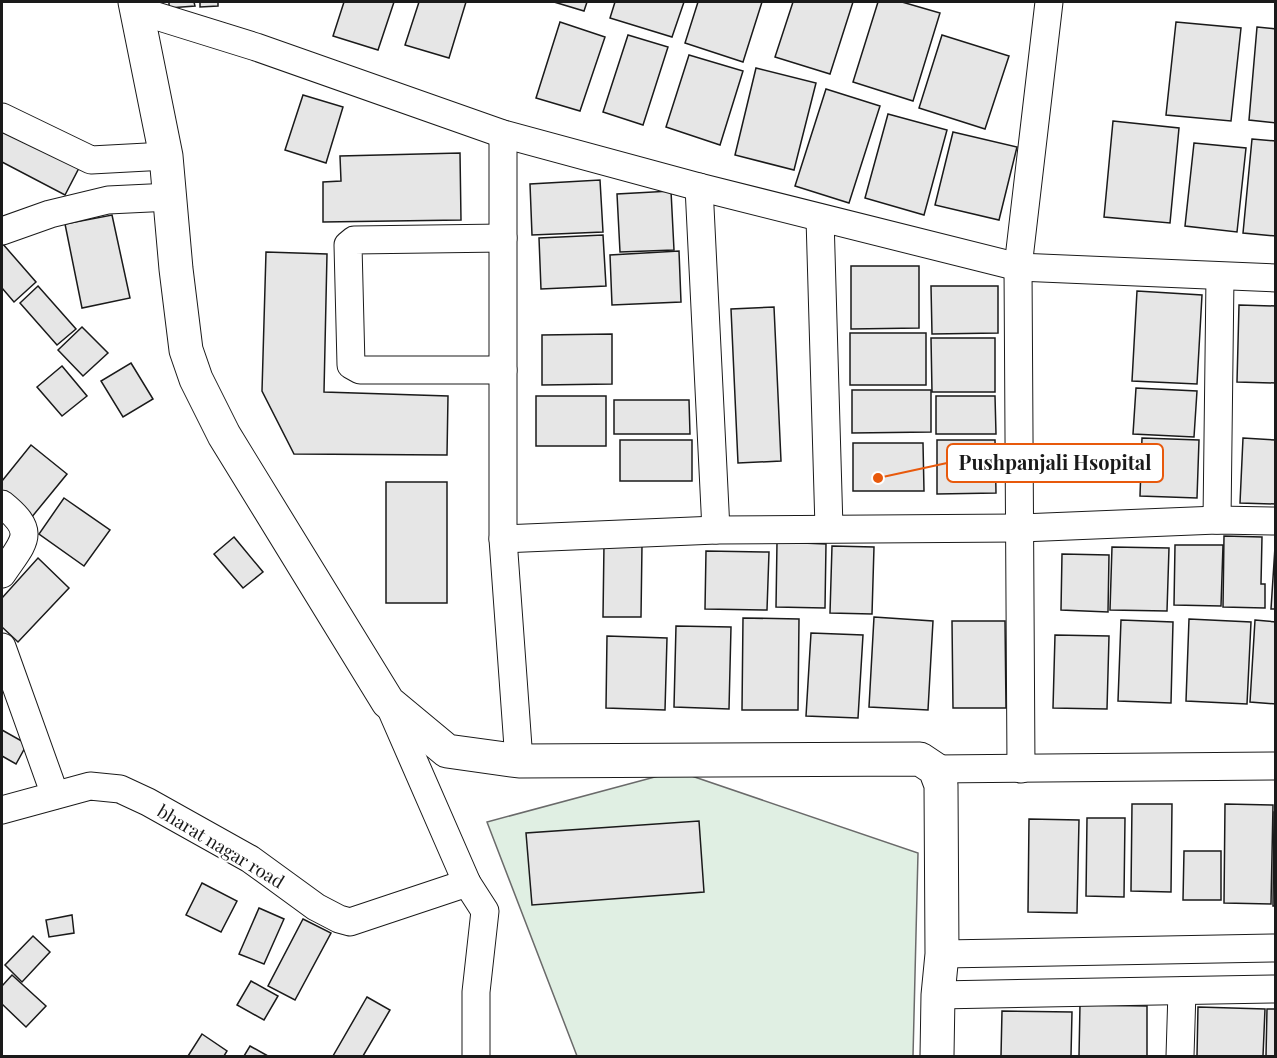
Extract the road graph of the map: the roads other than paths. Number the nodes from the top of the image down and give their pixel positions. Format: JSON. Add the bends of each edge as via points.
{"nodes":[{"id":1,"x":1049,"y":2,"type":"edge"},
{"id":2,"x":136,"y":6,"type":"edge"},
{"id":3,"x":2,"y":117,"type":"edge"},
{"id":4,"x":503,"y":134,"type":"junction"},
{"id":5,"x":166,"y":156,"type":"junction"},
{"id":6,"x":699,"y":187,"type":"junction"},
{"id":7,"x":171,"y":197,"type":"junction"},
{"id":8,"x":820,"y":218,"type":"junction"},
{"id":9,"x":2,"y":231,"type":"edge"},
{"id":10,"x":503,"y":238,"type":"junction"},
{"id":11,"x":1018,"y":267,"type":"junction"},
{"id":12,"x":1220,"y":276,"type":"junction"},
{"id":13,"x":1275,"y":278,"type":"edge"},
{"id":14,"x":503,"y":370,"type":"junction"},
{"id":15,"x":2,"y":504,"type":"edge"},
{"id":16,"x":1217,"y":520,"type":"junction"},
{"id":17,"x":1275,"y":521,"type":"edge"},
{"id":18,"x":829,"y":528,"type":"junction"},
{"id":19,"x":1021,"y":528,"type":"junction"},
{"id":20,"x":716,"y":530,"type":"junction"},
{"id":21,"x":503,"y":539,"type":"junction"},
{"id":22,"x":2,"y":574,"type":"edge"},
{"id":23,"x":2,"y":647,"type":"edge"},
{"id":24,"x":388,"y":702,"type":"junction"},
{"id":25,"x":519,"y":761,"type":"junction"},
{"id":26,"x":1275,"y":766,"type":"edge"},
{"id":27,"x":935,"y":769,"type":"junction"},
{"id":28,"x":1021,"y":769,"type":"junction"},
{"id":29,"x":55,"y":795,"type":"junction"},
{"id":30,"x":2,"y":810,"type":"edge"},
{"id":31,"x":467,"y":883,"type":"junction"},
{"id":32,"x":1275,"y":948,"type":"edge"},
{"id":33,"x":942,"y":954,"type":"junction"},
{"id":34,"x":1275,"y":989,"type":"edge"},
{"id":35,"x":1182,"y":990,"type":"junction"},
{"id":36,"x":938,"y":995,"type":"junction"},
{"id":37,"x":476,"y":1056,"type":"edge"},
{"id":38,"x":937,"y":1056,"type":"edge"},
{"id":39,"x":1180,"y":1056,"type":"edge"}],
"edges":[{"from":1,"to":11,"type":"street"},
{"from":2,"to":4,"type":"street"},
{"from":2,"to":5,"type":"street"},
{"from":3,"to":5,"type":"street","via":[[91,160]]},
{"from":4,"to":6,"type":"street"},
{"from":4,"to":10,"type":"street"},
{"from":5,"to":7,"type":"street"},
{"from":6,"to":8,"type":"street"},
{"from":6,"to":20,"type":"street"},
{"from":7,"to":9,"type":"street","via":[[108,200]]},
{"from":7,"to":24,"type":"street","via":[[186,350],[196,379],[224,435]]},
{"from":8,"to":11,"type":"street"},
{"from":8,"to":18,"type":"street"},
{"from":10,"to":14,"type":"street"},
{"from":10,"to":14,"type":"street","via":[[354,240],[348,245],[351,365],[360,370]]},
{"from":11,"to":12,"type":"street"},
{"from":11,"to":19,"type":"street"},
{"from":12,"to":13,"type":"street"},
{"from":12,"to":16,"type":"street"},
{"from":14,"to":21,"type":"street"},
{"from":15,"to":22,"type":"street","via":[[19,517],[25,530],[23,542]]},
{"from":16,"to":17,"type":"street"},
{"from":16,"to":19,"type":"street"},
{"from":18,"to":19,"type":"street"},
{"from":18,"to":20,"type":"street"},
{"from":19,"to":28,"type":"street"},
{"from":20,"to":21,"type":"street"},
{"from":21,"to":25,"type":"street"},
{"from":23,"to":29,"type":"street"},
{"from":24,"to":25,"type":"street","via":[[447,751]]},
{"from":24,"to":31,"type":"street"},
{"from":25,"to":27,"type":"street","via":[[920,759]]},
{"from":26,"to":28,"type":"street"},
{"from":27,"to":28,"type":"street"},
{"from":27,"to":33,"type":"street","via":[[941,785]]},
{"from":29,"to":30,"type":"street","name":"bharat nagar road"},
{"from":29,"to":31,"type":"street","name":"bharat nagar road","via":[[90,786],[120,789],[250,859],[316,907],[350,922]]},
{"from":31,"to":37,"type":"street","via":[[484,911],[476,992]]},
{"from":32,"to":33,"type":"street"},
{"from":33,"to":36,"type":"street"},
{"from":34,"to":35,"type":"street"},
{"from":35,"to":36,"type":"street"},
{"from":35,"to":39,"type":"street"},
{"from":36,"to":38,"type":"street"}]}
